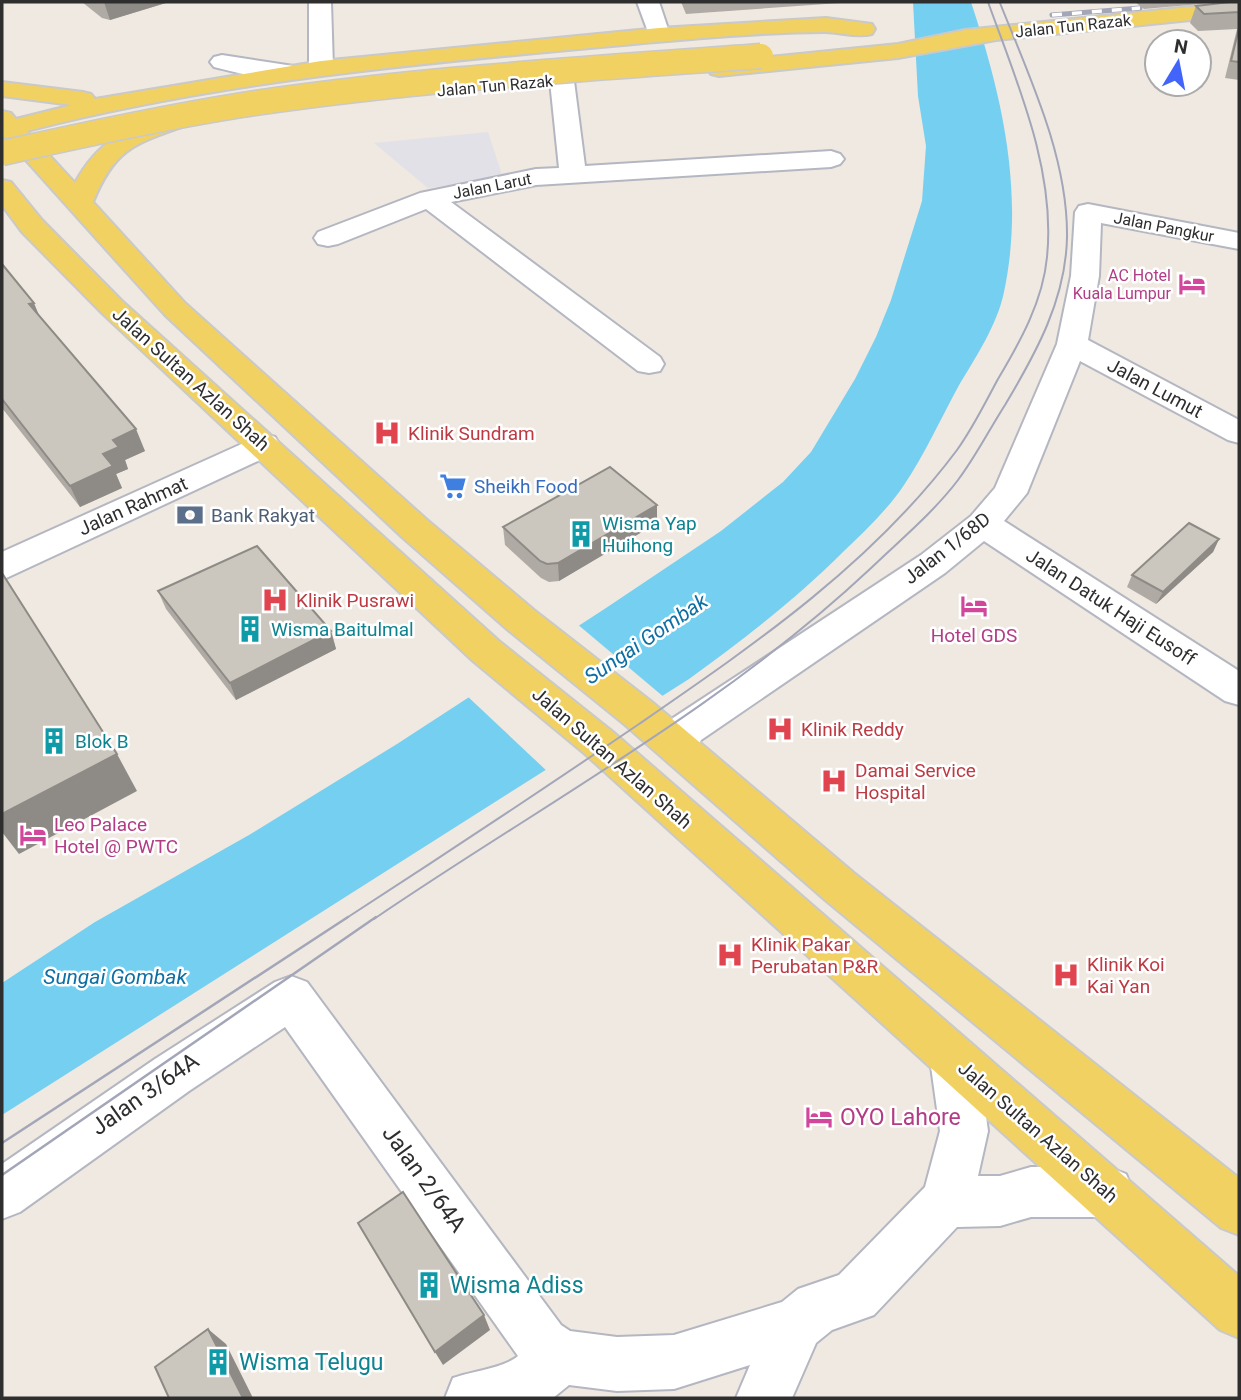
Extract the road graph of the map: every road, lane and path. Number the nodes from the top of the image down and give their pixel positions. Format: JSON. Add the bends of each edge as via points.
{"nodes":[{"id":1,"x":320,"y":2,"type":"edge"},
{"id":2,"x":648,"y":2,"type":"edge"},
{"id":3,"x":1026,"y":9,"type":"dead end"},
{"id":4,"x":1239,"y":11,"type":"edge"},
{"id":5,"x":952,"y":18,"type":"dead end"},
{"id":6,"x":991,"y":24,"type":"junction"},
{"id":7,"x":864,"y":29,"type":"junction"},
{"id":8,"x":659,"y":34,"type":"junction"},
{"id":9,"x":893,"y":40,"type":"junction"},
{"id":10,"x":222,"y":62,"type":"dead end"},
{"id":11,"x":321,"y":68,"type":"junction"},
{"id":12,"x":292,"y":72,"type":"junction"},
{"id":13,"x":562,"y":81,"type":"junction"},
{"id":14,"x":2,"y":89,"type":"edge"},
{"id":15,"x":148,"y":96,"type":"junction"},
{"id":16,"x":178,"y":120,"type":"junction"},
{"id":17,"x":4,"y":129,"type":"edge"},
{"id":18,"x":2,"y":153,"type":"edge"},
{"id":19,"x":33,"y":153,"type":"junction"},
{"id":20,"x":831,"y":159,"type":"dead end"},
{"id":21,"x":2,"y":161,"type":"edge"},
{"id":22,"x":573,"y":174,"type":"junction"},
{"id":23,"x":2,"y":188,"type":"edge"},
{"id":24,"x":429,"y":199,"type":"junction"},
{"id":25,"x":78,"y":205,"type":"junction"},
{"id":26,"x":2,"y":208,"type":"edge"},
{"id":27,"x":1088,"y":212,"type":"joint"},
{"id":28,"x":33,"y":226,"type":"junction"},
{"id":29,"x":328,"y":238,"type":"dead end"},
{"id":30,"x":1239,"y":241,"type":"edge"},
{"id":31,"x":1072,"y":344,"type":"junction"},
{"id":32,"x":649,"y":364,"type":"dead end"},
{"id":33,"x":1239,"y":433,"type":"edge"},
{"id":34,"x":264,"y":444,"type":"junction"},
{"id":35,"x":983,"y":524,"type":"junction"},
{"id":36,"x":2,"y":566,"type":"edge"},
{"id":37,"x":1239,"y":690,"type":"edge"},
{"id":38,"x":677,"y":746,"type":"junction"},
{"id":39,"x":291,"y":997,"type":"joint"},
{"id":40,"x":954,"y":1059,"type":"junction"},
{"id":41,"x":1108,"y":1192,"type":"junction"},
{"id":42,"x":2,"y":1194,"type":"edge"},
{"id":43,"x":946,"y":1202,"type":"junction"},
{"id":44,"x":1239,"y":1210,"type":"edge"},
{"id":45,"x":1239,"y":1311,"type":"edge"},
{"id":46,"x":797,"y":1324,"type":"junction"},
{"id":47,"x":539,"y":1380,"type":"edge"},
{"id":48,"x":473,"y":1398,"type":"edge"},
{"id":49,"x":764,"y":1398,"type":"edge"}],
"edges":[{"from":1,"to":11,"type":"street"},
{"from":2,"to":8,"type":"street"},
{"from":3,"to":6,"type":"main road","name":"Jalan Tun Razak"},
{"from":4,"to":6,"type":"main road","name":"Jalan Tun Razak"},
{"from":5,"to":6,"type":"main road","name":"Jalan Tun Razak"},
{"from":6,"to":9,"type":"main road","name":"Jalan Tun Razak"},
{"from":7,"to":8,"type":"main road","name":"Jalan Tun Razak","via":[[826,25]]},
{"from":7,"to":9,"type":"main road","name":"Jalan Tun Razak"},
{"from":7,"to":17,"type":"main road","name":"Jalan Tun Razak","via":[[313,82]]},
{"from":8,"to":11,"type":"main road","name":"Jalan Tun Razak"},
{"from":9,"to":13,"type":"main road","name":"Jalan Tun Razak"},
{"from":9,"to":18,"type":"main road","name":"Jalan Tun Razak","bridge":true,"via":[[414,83],[248,104]]},
{"from":10,"to":12,"type":"street"},
{"from":11,"to":12,"type":"main road","name":"Jalan Tun Razak"},
{"from":12,"to":15,"type":"main road","name":"Jalan Tun Razak"},
{"from":13,"to":16,"type":"main road","name":"Jalan Tun Razak","via":[[392,94]]},
{"from":13,"to":22,"type":"street"},
{"from":14,"to":15,"type":"main road","via":[[58,98]]},
{"from":15,"to":16,"type":"main road","via":[[108,112],[106,117],[128,126]]},
{"from":15,"to":17,"type":"main road","name":"Jalan Tun Razak"},
{"from":16,"to":19,"type":"main road","name":"Jalan Tun Razak"},
{"from":16,"to":25,"type":"main road","via":[[105,154],[90,174]]},
{"from":17,"to":19,"type":"main road","name":"Jalan Sultan Azlan Shah"},
{"from":19,"to":21,"type":"main road","name":"Jalan Tun Razak"},
{"from":19,"to":25,"type":"main road","name":"Jalan Sultan Azlan Shah"},
{"from":20,"to":22,"type":"street","name":"Jalan Larut"},
{"from":22,"to":24,"type":"street","name":"Jalan Larut"},
{"from":23,"to":28,"type":"main road","name":"Jalan Sultan Azlan Shah"},
{"from":24,"to":29,"type":"street"},
{"from":24,"to":32,"type":"street","name":"Jalan Larut"},
{"from":25,"to":38,"type":"main road","name":"Jalan Sultan Azlan Shah","via":[[175,309],[414,528]]},
{"from":26,"to":28,"type":"main road"},
{"from":27,"to":30,"type":"street","name":"Jalan Pangkur"},
{"from":27,"to":31,"type":"street","name":"Jalan 1/68D","via":[[1085,276]]},
{"from":28,"to":34,"type":"main road","name":"Jalan Sultan Azlan Shah","via":[[111,307]]},
{"from":31,"to":33,"type":"street","name":"Jalan Lumut"},
{"from":31,"to":35,"type":"street","name":"Jalan 1/68D","via":[[1010,493]]},
{"from":34,"to":36,"type":"street","name":"Jalan Rahmat"},
{"from":34,"to":40,"type":"main road","name":"Jalan Sultan Azlan Shah","via":[[486,650],[599,743]]},
{"from":35,"to":37,"type":"street","name":"Jalan Datuk Haji Eusoff"},
{"from":35,"to":38,"type":"street","name":"Jalan 1/68D","via":[[933,564],[687,729]]},
{"from":38,"to":44,"type":"main road","name":"Jalan Sultan Azlan Shah","via":[[839,886]]},
{"from":39,"to":42,"type":"street","name":"Jalan 3/64A"},
{"from":39,"to":47,"type":"street","name":"Jalan 2/64A","via":[[542,1344]]},
{"from":40,"to":41,"type":"main road","name":"Jalan Sultan Azlan Shah"},
{"from":40,"to":43,"type":"street","via":[[964,1130]]},
{"from":41,"to":43,"type":"street","via":[[1031,1192],[1000,1200]]},
{"from":41,"to":45,"type":"main road","name":"Jalan Sultan Azlan Shah"},
{"from":43,"to":46,"type":"street","via":[[855,1296],[817,1308]]},
{"from":46,"to":47,"type":"street","via":[[674,1362],[617,1364]]},
{"from":46,"to":49,"type":"street"},
{"from":47,"to":48,"type":"street"}]}
